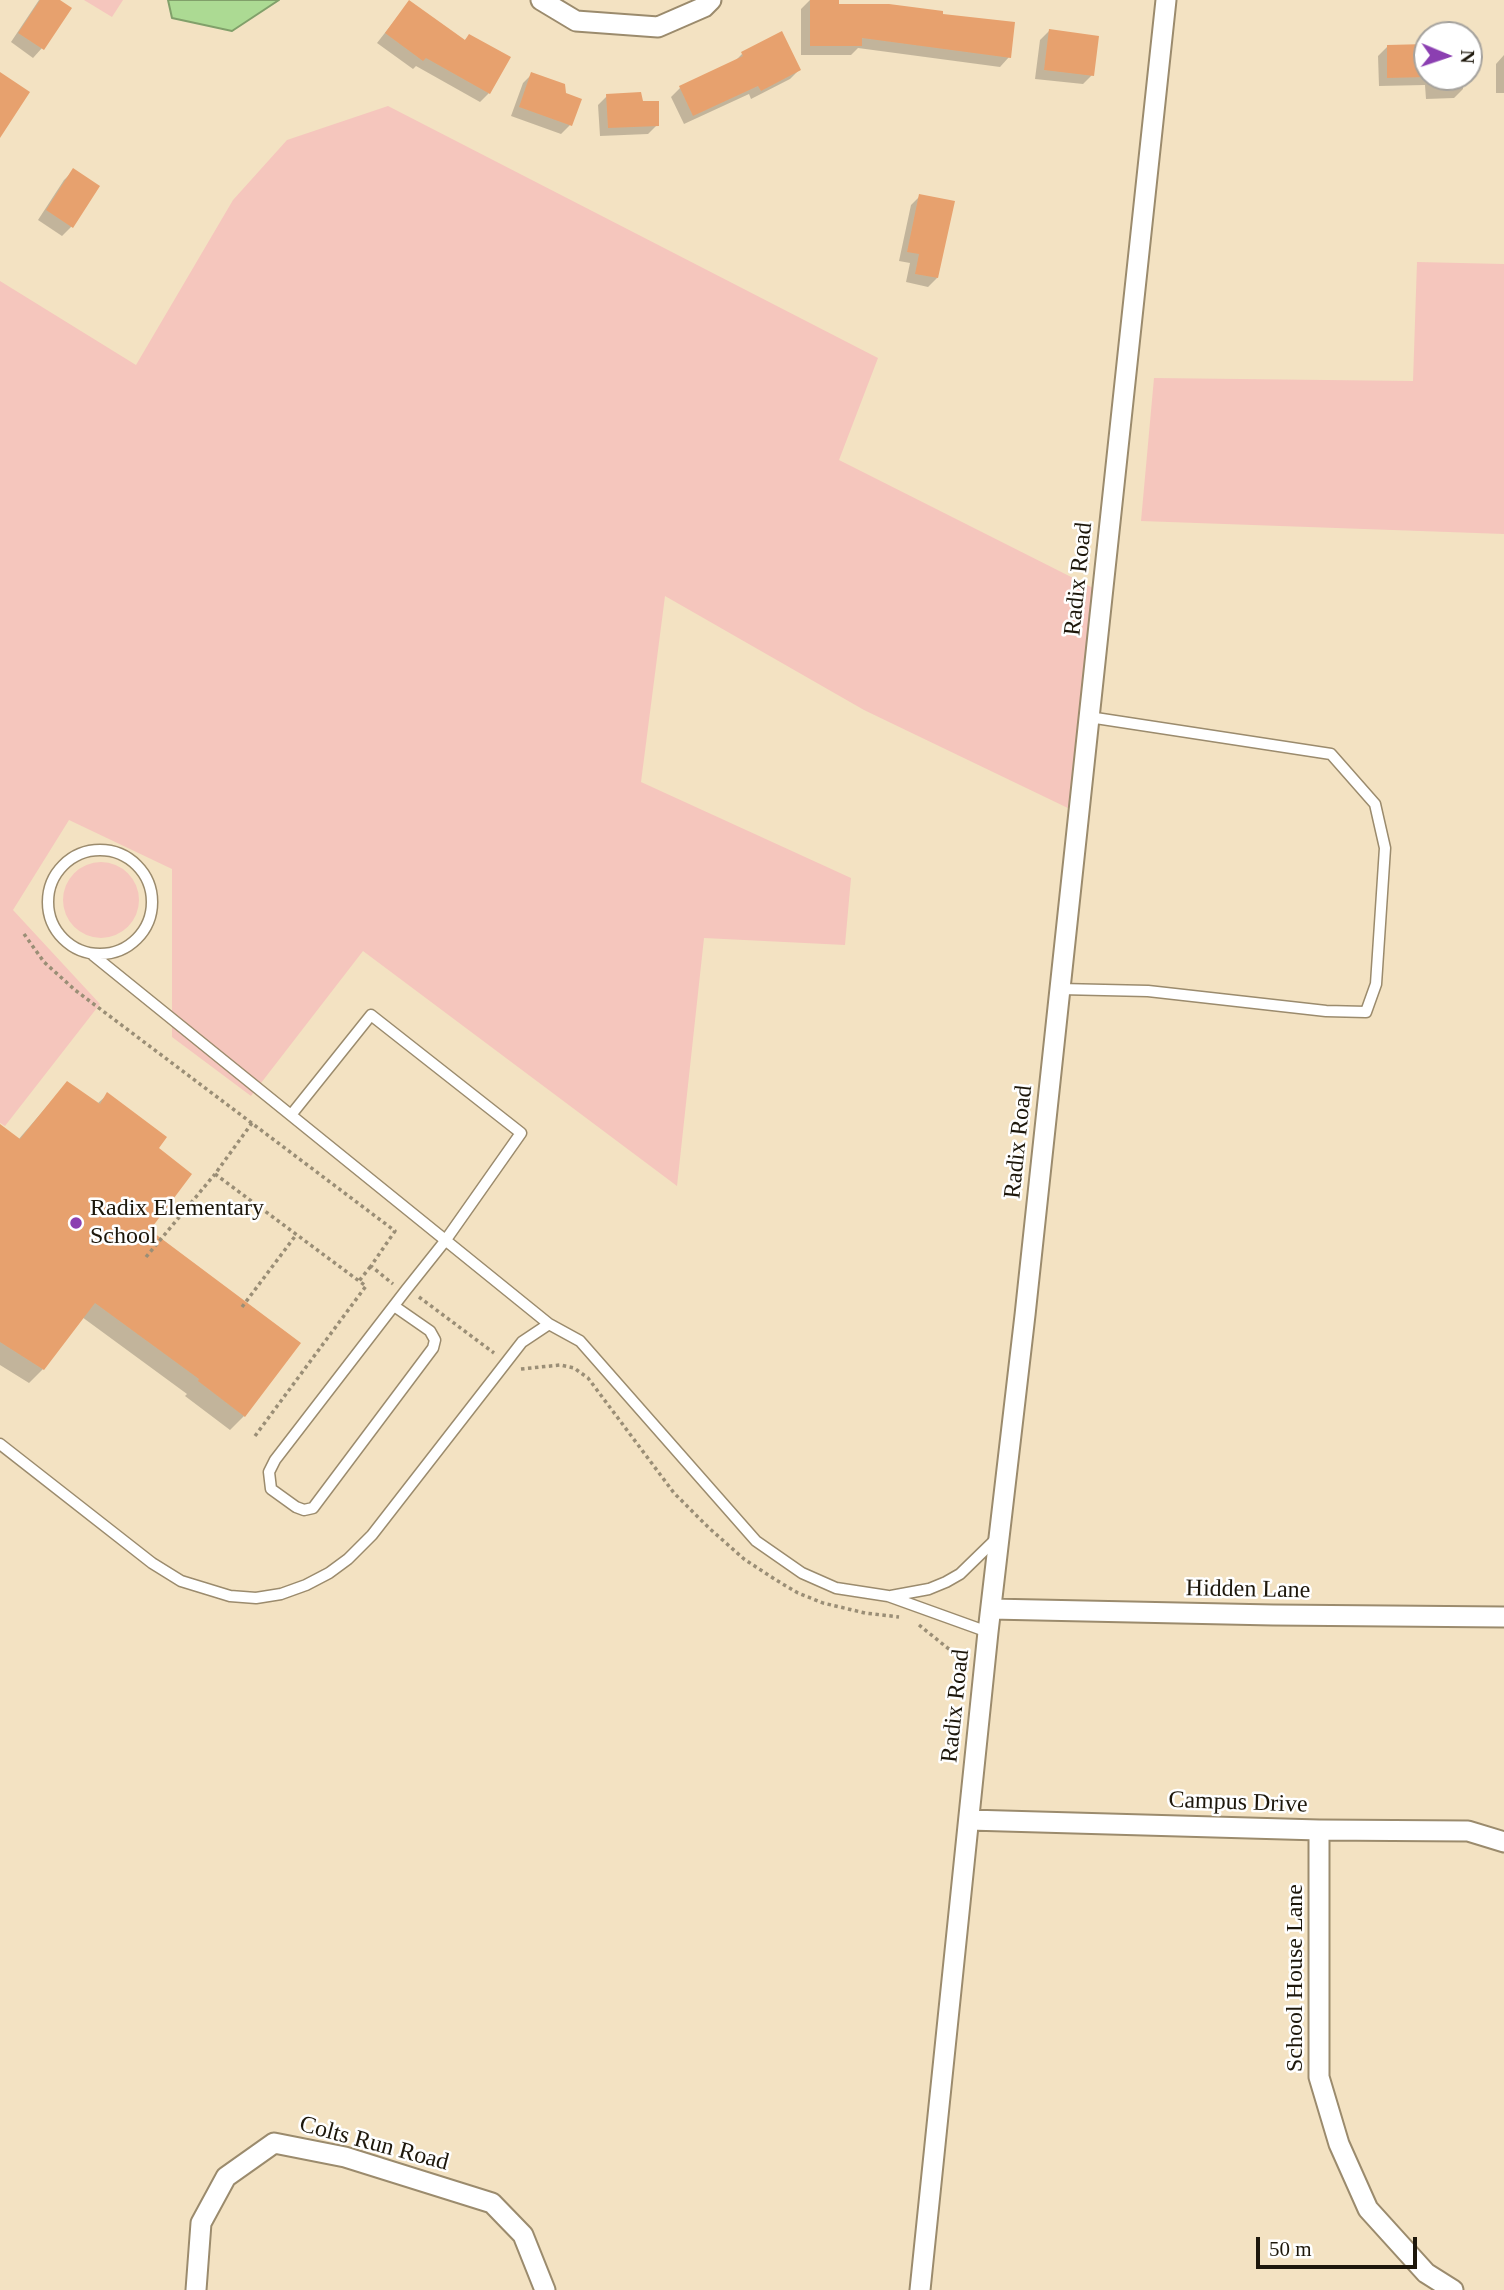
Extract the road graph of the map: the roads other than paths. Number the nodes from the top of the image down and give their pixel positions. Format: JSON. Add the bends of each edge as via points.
{"nodes":[{"id":1,"x":541,"y":0,"type":"edge"},
{"id":2,"x":711,"y":0,"type":"edge"},
{"id":3,"x":1166,"y":0,"type":"edge"},
{"id":4,"x":1088,"y":717,"type":"junction"},
{"id":5,"x":93,"y":955,"type":"junction"},
{"id":6,"x":1060,"y":989,"type":"junction"},
{"id":7,"x":291,"y":1115,"type":"junction"},
{"id":8,"x":445,"y":1241,"type":"junction"},
{"id":9,"x":394,"y":1306,"type":"junction"},
{"id":10,"x":549,"y":1324,"type":"junction"},
{"id":11,"x":0,"y":1444,"type":"edge"},
{"id":12,"x":1000,"y":1535,"type":"junction"},
{"id":13,"x":888,"y":1596,"type":"junction"},
{"id":14,"x":991,"y":1609,"type":"junction"},
{"id":15,"x":1504,"y":1617,"type":"edge"},
{"id":16,"x":988,"y":1632,"type":"junction"},
{"id":17,"x":968,"y":1820,"type":"junction"},
{"id":18,"x":1319,"y":1830,"type":"junction"},
{"id":19,"x":1504,"y":1842,"type":"edge"},
{"id":20,"x":196,"y":2290,"type":"edge"},
{"id":21,"x":545,"y":2290,"type":"edge"},
{"id":22,"x":920,"y":2290,"type":"edge"},
{"id":23,"x":1454,"y":2290,"type":"edge"}],
"edges":[{"from":1,"to":2,"type":"street","via":[[576,21],[659,27]]},
{"from":3,"to":4,"type":"street","name":"Radix Road"},
{"from":4,"to":6,"type":"street","name":"Radix Road"},
{"from":4,"to":6,"type":"lane","via":[[1331,754],[1375,804],[1385,848],[1376,984],[1366,1012],[1148,991]]},
{"from":5,"to":5,"type":"lane","via":[[68,945],[50,921],[48,891],[62,864],[88,850],[118,852],[143,870],[153,898],[147,928],[126,949]]},
{"from":5,"to":7,"type":"lane"},
{"from":6,"to":12,"type":"street","name":"Radix Road"},
{"from":7,"to":8,"type":"lane"},
{"from":7,"to":8,"type":"lane","via":[[371,1015],[521,1133]]},
{"from":8,"to":9,"type":"lane"},
{"from":8,"to":10,"type":"lane"},
{"from":9,"to":9,"type":"lane","via":[[269,1472],[271,1489],[296,1507],[313,1508],[433,1348],[430,1331]]},
{"from":10,"to":11,"type":"lane","via":[[522,1342],[372,1535],[329,1573],[281,1594],[230,1596],[181,1581]]},
{"from":10,"to":13,"type":"lane","via":[[580,1341],[605,1367],[756,1541],[802,1573],[836,1588]]},
{"from":12,"to":13,"type":"lane","via":[[946,1582]]},
{"from":12,"to":14,"type":"street","name":"Radix Road"},
{"from":13,"to":16,"type":"lane"},
{"from":14,"to":15,"type":"street","name":"Hidden Lane"},
{"from":14,"to":16,"type":"street","name":"Radix Road"},
{"from":16,"to":17,"type":"street","name":"Radix Road"},
{"from":17,"to":18,"type":"street","name":"Campus Drive"},
{"from":17,"to":22,"type":"street","name":"Radix Road"},
{"from":18,"to":19,"type":"street","name":"Campus Drive","via":[[1468,1831]]},
{"from":18,"to":23,"type":"street","name":"School House Lane","via":[[1319,2077],[1339,2144],[1368,2209],[1426,2273]]},
{"from":20,"to":21,"type":"street","name":"Colts Run Road","via":[[201,2223],[226,2177],[274,2143],[345,2158],[492,2203],[523,2235]]}]}
